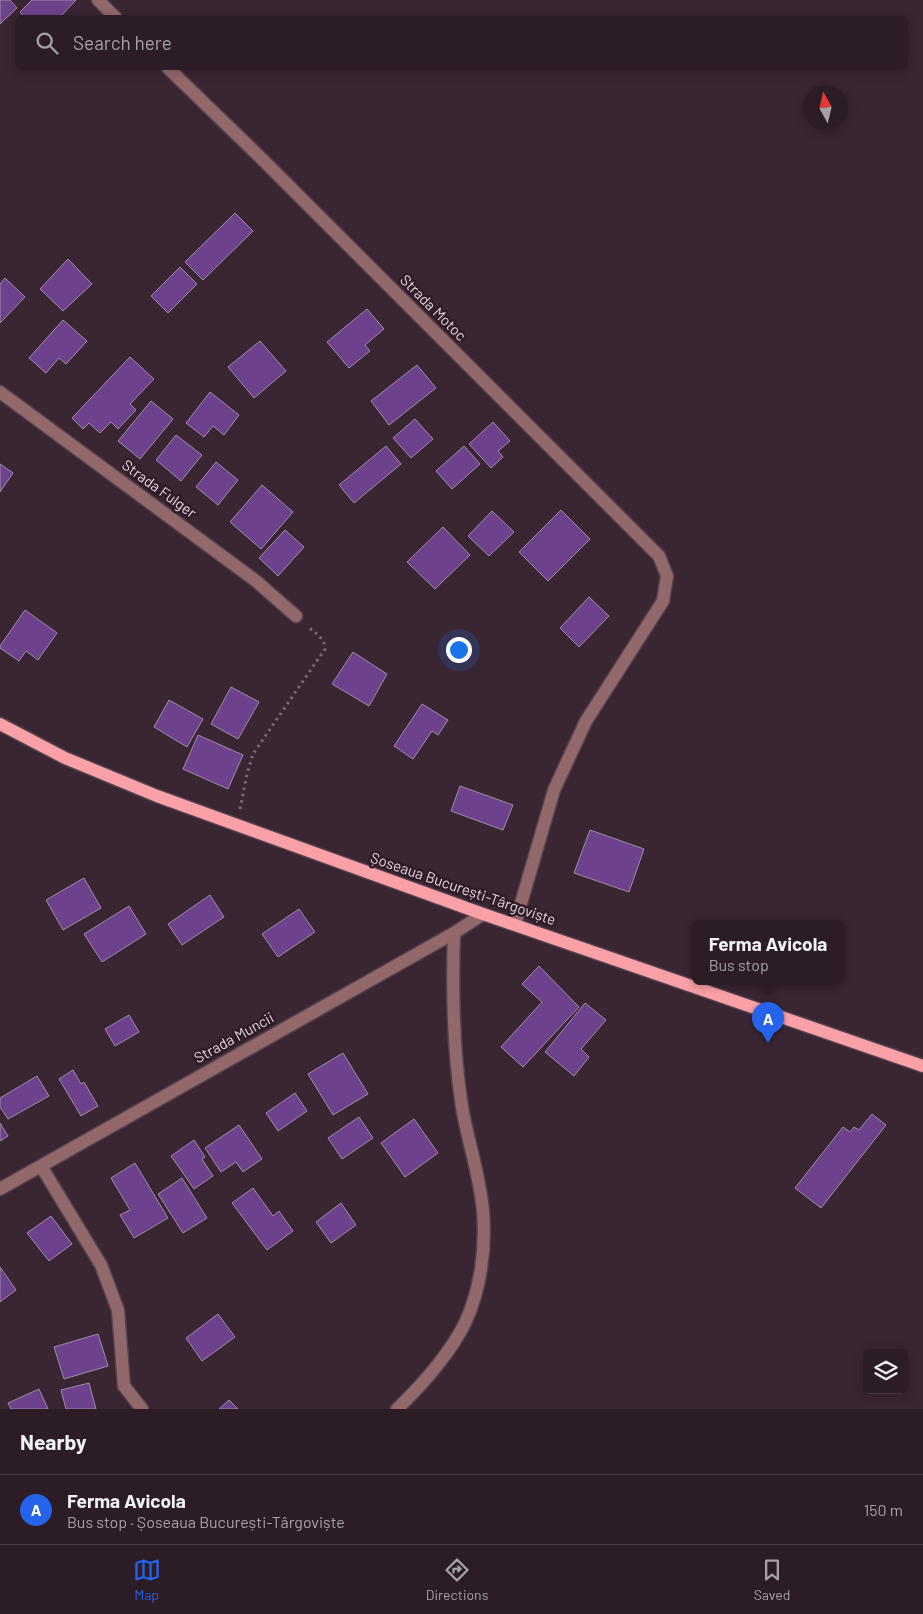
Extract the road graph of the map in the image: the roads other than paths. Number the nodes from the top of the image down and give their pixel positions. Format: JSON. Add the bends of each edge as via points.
{"nodes":[{"id":1,"x":98,"y":0,"type":"edge"},
{"id":2,"x":113,"y":15,"type":"edge"},
{"id":3,"x":170,"y":70,"type":"edge"},
{"id":4,"x":0,"y":392,"type":"edge"},
{"id":5,"x":296,"y":616,"type":"road end"},
{"id":6,"x":0,"y":724,"type":"edge"},
{"id":7,"x":483,"y":914,"type":"junction"},
{"id":8,"x":514,"y":924,"type":"junction"},
{"id":9,"x":454,"y":933,"type":"junction"},
{"id":10,"x":923,"y":1066,"type":"edge"},
{"id":11,"x":41,"y":1166,"type":"junction"},
{"id":12,"x":0,"y":1189,"type":"edge"},
{"id":13,"x":142,"y":1409,"type":"edge"},
{"id":14,"x":397,"y":1409,"type":"edge"}],
"edges":[{"from":1,"to":2,"type":"street"},
{"from":3,"to":8,"type":"street","name":"Strada Motoc","via":[[659,556],[667,576],[663,601],[586,721],[554,790]]},
{"from":4,"to":5,"type":"street","name":"Strada Fulger","via":[[256,581]]},
{"from":6,"to":7,"type":"main road","name":"Șoseaua București-Târgoviște","via":[[65,758],[157,796]]},
{"from":7,"to":8,"type":"main road","name":"Șoseaua București-Târgoviște"},
{"from":7,"to":9,"type":"street","name":"Strada Muncii"},
{"from":8,"to":10,"type":"main road","name":"Șoseaua București-Târgoviște"},
{"from":9,"to":11,"type":"street","name":"Strada Muncii"},
{"from":9,"to":14,"type":"street","via":[[452,972],[457,1068],[482,1210],[482,1256],[476,1290],[464,1323],[444,1356]]},
{"from":11,"to":12,"type":"street","name":"Strada Muncii"},
{"from":11,"to":13,"type":"street","via":[[101,1265],[118,1310],[124,1386]]}]}
